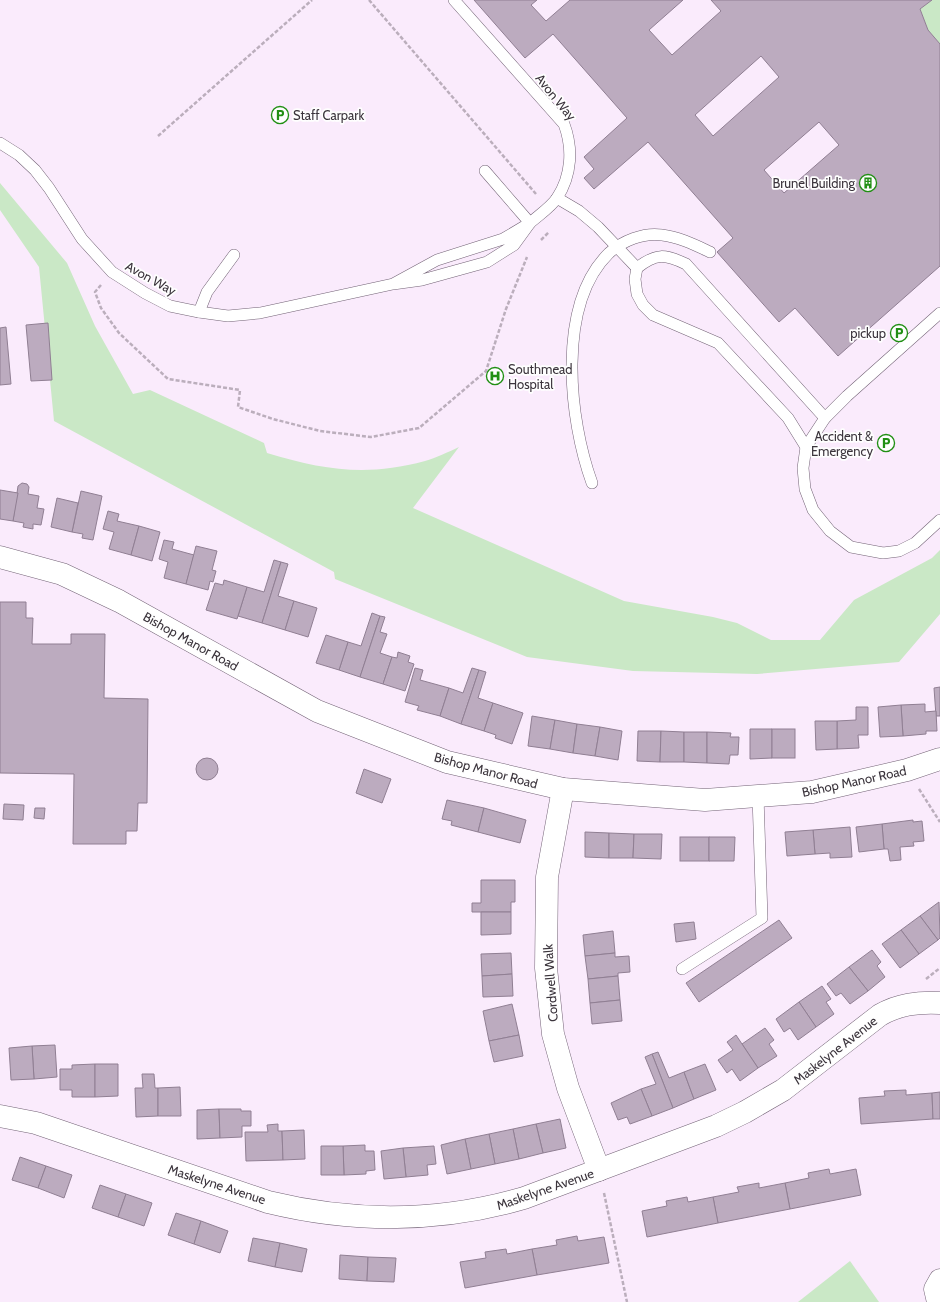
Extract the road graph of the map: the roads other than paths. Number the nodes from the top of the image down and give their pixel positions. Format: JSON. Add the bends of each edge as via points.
{"nodes":[{"id":1,"x":454,"y":0,"type":"edge"},
{"id":2,"x":0,"y":143,"type":"edge"},
{"id":3,"x":485,"y":171,"type":"dead end"},
{"id":4,"x":557,"y":198,"type":"junction"},
{"id":5,"x":530,"y":223,"type":"junction"},
{"id":6,"x":616,"y":247,"type":"junction"},
{"id":7,"x":710,"y":252,"type":"dead end"},
{"id":8,"x":234,"y":255,"type":"dead end"},
{"id":9,"x":637,"y":268,"type":"junction"},
{"id":10,"x":392,"y":284,"type":"junction"},
{"id":11,"x":199,"y":312,"type":"junction"},
{"id":12,"x":940,"y":314,"type":"edge"},
{"id":13,"x":825,"y":418,"type":"junction"},
{"id":14,"x":806,"y":447,"type":"junction"},
{"id":15,"x":592,"y":483,"type":"dead end"},
{"id":16,"x":940,"y":520,"type":"edge"},
{"id":17,"x":0,"y":558,"type":"edge"},
{"id":18,"x":940,"y":759,"type":"edge"},
{"id":19,"x":563,"y":789,"type":"junction"},
{"id":20,"x":758,"y":796,"type":"junction"},
{"id":21,"x":682,"y":969,"type":"dead end"},
{"id":22,"x":940,"y":1003,"type":"edge"},
{"id":23,"x":0,"y":1116,"type":"edge"},
{"id":24,"x":599,"y":1170,"type":"junction"},
{"id":25,"x":940,"y":1280,"type":"edge"},
{"id":26,"x":938,"y":1302,"type":"edge"}],
"edges":[{"from":1,"to":4,"type":"lane","name":"Avon Way","via":[[564,124],[570,139],[571,159],[566,179]]},
{"from":2,"to":11,"type":"lane","name":"Avon Way","via":[[19,155],[35,170],[82,239],[112,272],[170,306]]},
{"from":3,"to":5,"type":"lane"},
{"from":4,"to":5,"type":"lane","name":"Avon Way"},
{"from":4,"to":6,"type":"lane","via":[[579,211]]},
{"from":5,"to":10,"type":"lane","name":"Avon Way","via":[[503,239],[437,260]]},
{"from":5,"to":10,"type":"lane","name":"Avon Way","via":[[514,245],[487,262],[422,280]]},
{"from":6,"to":7,"type":"lane","via":[[637,238],[661,234]]},
{"from":6,"to":9,"type":"lane"},
{"from":6,"to":15,"type":"lane","via":[[592,272],[583,294],[574,332],[573,396],[578,436]]},
{"from":8,"to":11,"type":"lane","via":[[207,292]]},
{"from":9,"to":13,"type":"lane","via":[[647,260],[659,256],[669,256],[686,264]]},
{"from":9,"to":14,"type":"lane","via":[[637,294],[643,305],[653,315],[718,343],[788,418]]},
{"from":10,"to":11,"type":"lane","name":"Avon Way","via":[[260,313],[228,316]]},
{"from":12,"to":13,"type":"lane"},
{"from":13,"to":14,"type":"lane"},
{"from":14,"to":16,"type":"lane","via":[[804,489],[813,510],[830,531],[851,547],[882,553],[899,551],[915,543]]},
{"from":17,"to":19,"type":"street","name":"Bishop Manor Road","via":[[62,574],[119,601],[317,711],[447,762]]},
{"from":18,"to":20,"type":"street","name":"Bishop Manor Road","via":[[907,770],[812,792]]},
{"from":19,"to":20,"type":"street","name":"Bishop Manor Road","via":[[705,800]]},
{"from":19,"to":24,"type":"street","name":"Cordwell Walk","via":[[547,877],[546,968],[553,1034],[568,1088]]},
{"from":20,"to":21,"type":"lane","via":[[762,918]]},
{"from":22,"to":24,"type":"street","name":"Maskelyne Avenue","via":[[914,1003],[891,1009],[765,1101],[716,1126]]},
{"from":23,"to":24,"type":"street","name":"Maskelyne Avenue","via":[[36,1124],[268,1202],[338,1216],[412,1217],[469,1211],[524,1198]]},
{"from":25,"to":26,"type":"street","via":[[935,1289]]}]}
